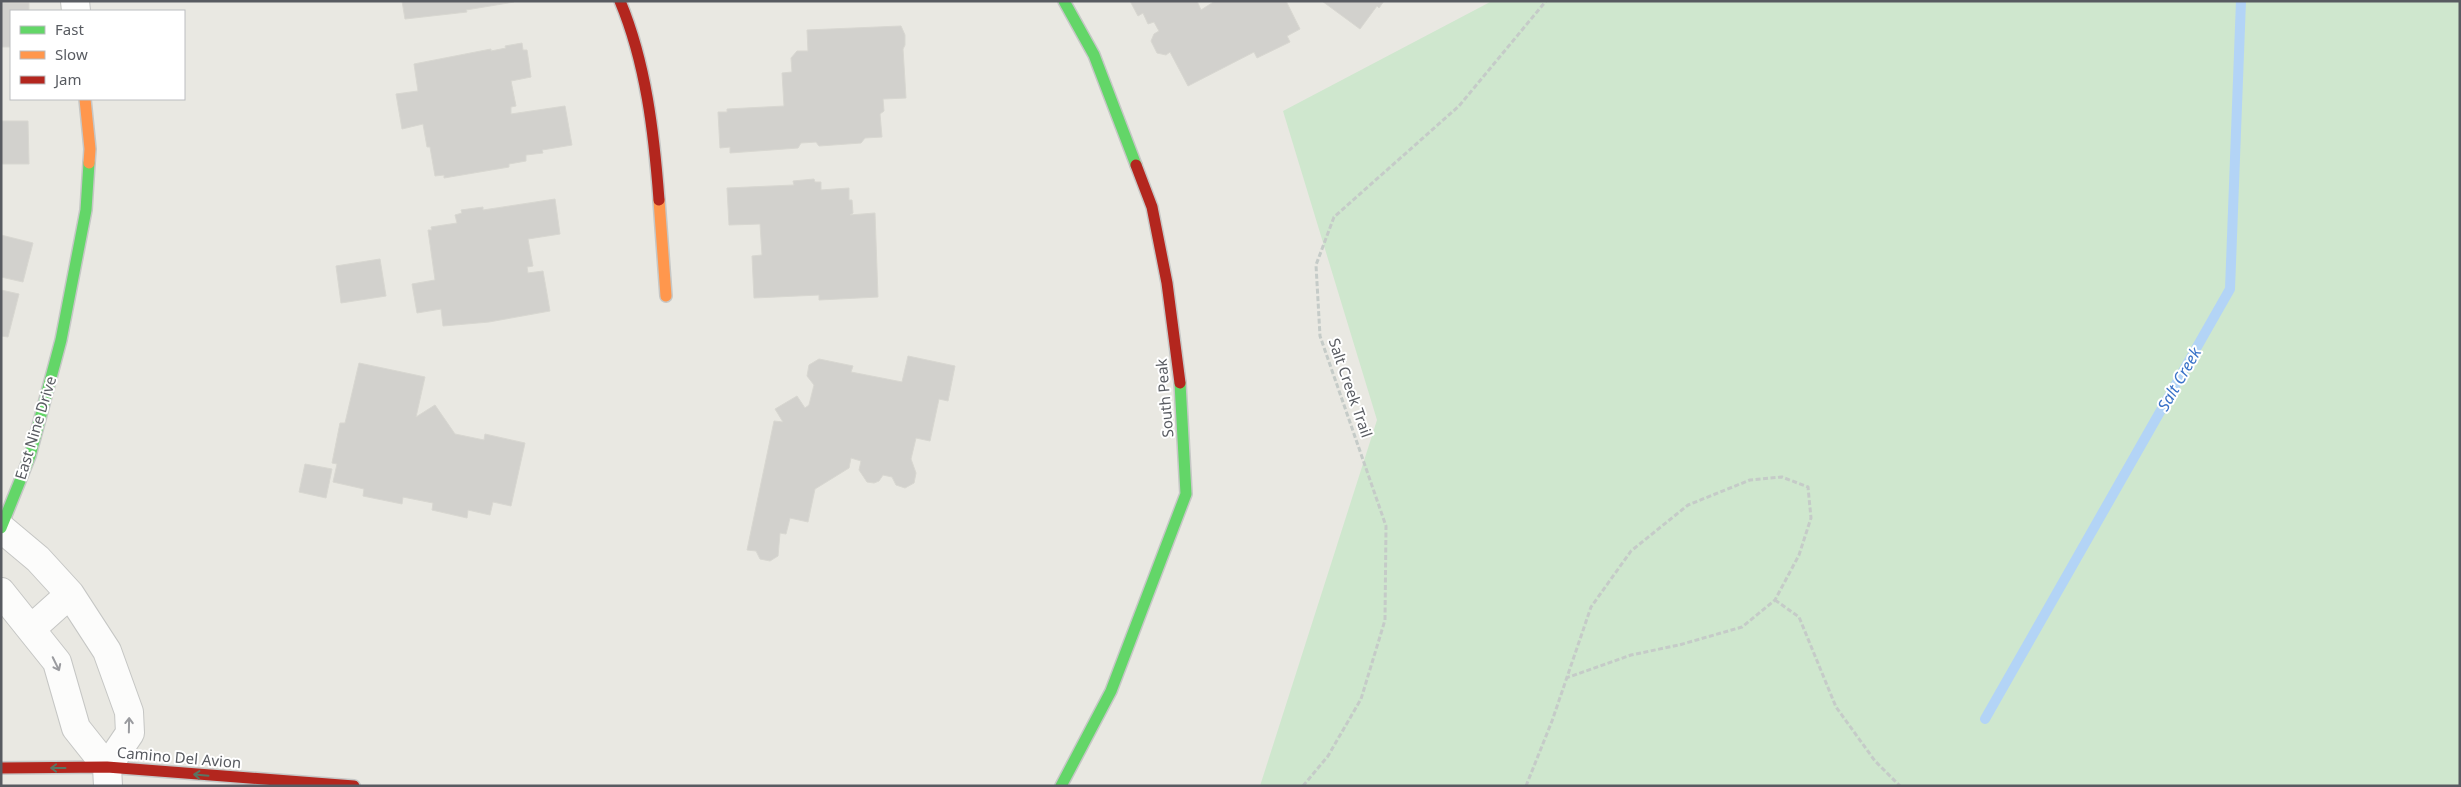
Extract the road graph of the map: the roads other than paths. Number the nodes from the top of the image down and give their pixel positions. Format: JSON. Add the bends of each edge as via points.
{"nodes":[{"id":1,"x":620,"y":1,"type":"edge"},
{"id":2,"x":1064,"y":1,"type":"edge"},
{"id":3,"x":85,"y":100,"type":"edge"},
{"id":4,"x":666,"y":296,"type":"dead end"},
{"id":5,"x":1,"y":528,"type":"edge"},
{"id":6,"x":1,"y":592,"type":"edge"},
{"id":7,"x":70,"y":594,"type":"junction"},
{"id":8,"x":31,"y":629,"type":"junction"},
{"id":9,"x":1,"y":768,"type":"edge"},
{"id":10,"x":108,"y":776,"type":"edge"},
{"id":11,"x":354,"y":786,"type":"edge"},
{"id":12,"x":1060,"y":786,"type":"edge"}],
"edges":[{"from":1,"to":4,"type":"street","via":[[628,20],[653,125]]},
{"from":2,"to":12,"type":"street","name":"South Peak","via":[[1094,55],[1152,208],[1167,283],[1181,389],[1186,494],[1111,691]]},
{"from":3,"to":5,"type":"street","name":"East Nine Drive","via":[[90,149],[86,210],[61,340],[30,456]]},
{"from":5,"to":7,"type":"street","name":"East Nine Drive","via":[[38,559]]},
{"from":6,"to":8,"type":"street"},
{"from":7,"to":8,"type":"street"},
{"from":10,"to":7,"type":"street","name":"East Nine Drive","one_way":true,"via":[[130,733],[129,712],[107,651]]},
{"from":8,"to":10,"type":"street","one_way":true,"via":[[57,662],[76,728]]},
{"from":10,"to":9,"type":"street","name":"Camino Del Avion","one_way":true},
{"from":11,"to":10,"type":"street","name":"Camino Del Avion","one_way":true}]}
